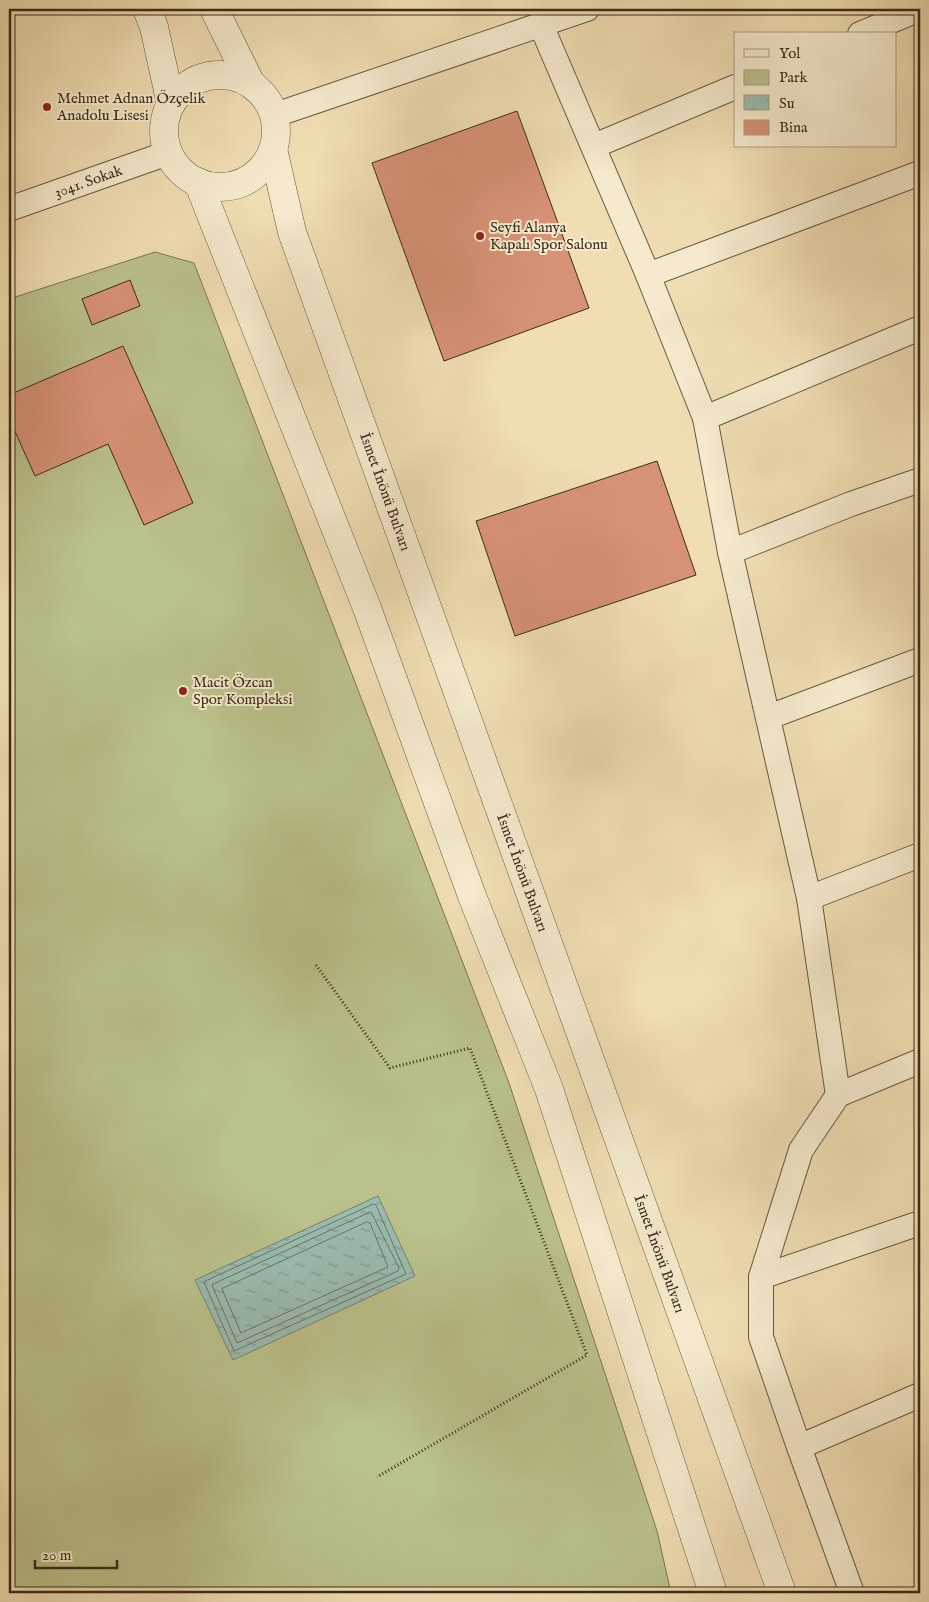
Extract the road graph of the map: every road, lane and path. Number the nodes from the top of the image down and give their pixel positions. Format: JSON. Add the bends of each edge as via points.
{"nodes":[{"id":1,"x":147,"y":9,"type":"edge"},
{"id":2,"x":214,"y":9,"type":"edge"},
{"id":3,"x":587,"y":9,"type":"edge"},
{"id":4,"x":920,"y":9,"type":"edge"},
{"id":5,"x":541,"y":25,"type":"junction"},
{"id":6,"x":865,"y":32,"type":"edge"},
{"id":7,"x":251,"y":84,"type":"junction"},
{"id":8,"x":734,"y":87,"type":"edge"},
{"id":9,"x":171,"y":104,"type":"junction"},
{"id":10,"x":275,"y":115,"type":"junction"},
{"id":11,"x":594,"y":146,"type":"junction"},
{"id":12,"x":274,"y":149,"type":"junction"},
{"id":13,"x":168,"y":153,"type":"junction"},
{"id":14,"x":920,"y":173,"type":"edge"},
{"id":15,"x":198,"y":182,"type":"junction"},
{"id":16,"x":9,"y":209,"type":"edge"},
{"id":17,"x":648,"y":275,"type":"junction"},
{"id":18,"x":920,"y":328,"type":"edge"},
{"id":19,"x":705,"y":418,"type":"junction"},
{"id":20,"x":920,"y":480,"type":"edge"},
{"id":21,"x":730,"y":552,"type":"junction"},
{"id":22,"x":920,"y":660,"type":"edge"},
{"id":23,"x":769,"y":717,"type":"junction"},
{"id":24,"x":920,"y":855,"type":"edge"},
{"id":25,"x":809,"y":898,"type":"junction"},
{"id":26,"x":316,"y":965,"type":"dead end"},
{"id":27,"x":920,"y":1061,"type":"edge"},
{"id":28,"x":838,"y":1095,"type":"junction"},
{"id":29,"x":920,"y":1224,"type":"edge"},
{"id":30,"x":761,"y":1277,"type":"junction"},
{"id":31,"x":920,"y":1395,"type":"edge"},
{"id":32,"x":799,"y":1447,"type":"junction"},
{"id":33,"x":377,"y":1477,"type":"dead end"},
{"id":34,"x":713,"y":1593,"type":"edge"},
{"id":35,"x":782,"y":1593,"type":"edge"},
{"id":36,"x":852,"y":1593,"type":"edge"}],
"edges":[{"from":1,"to":9,"type":"street"},
{"from":2,"to":7,"type":"street"},
{"from":3,"to":5,"type":"street"},
{"from":4,"to":6,"type":"street"},
{"from":5,"to":10,"type":"street"},
{"from":5,"to":11,"type":"street"},
{"from":7,"to":9,"type":"street","via":[[234,76],[215,75],[197,79]]},
{"from":7,"to":10,"type":"street","via":[[264,96]]},
{"from":8,"to":11,"type":"street"},
{"from":9,"to":13,"type":"street","via":[[165,121]]},
{"from":10,"to":12,"type":"street"},
{"from":11,"to":17,"type":"street"},
{"from":12,"to":15,"type":"street","via":[[258,172],[234,186],[216,187]]},
{"from":12,"to":35,"type":"street","name":"İsmet İnönü Bulvarı","via":[[292,232]]},
{"from":13,"to":15,"type":"street","via":[[182,172]]},
{"from":13,"to":16,"type":"street","name":"3041. Sokak"},
{"from":14,"to":17,"type":"street"},
{"from":15,"to":34,"type":"street","via":[[367,608],[472,896],[549,1089]]},
{"from":17,"to":19,"type":"street"},
{"from":18,"to":19,"type":"street"},
{"from":19,"to":21,"type":"street"},
{"from":20,"to":21,"type":"street"},
{"from":21,"to":23,"type":"street"},
{"from":22,"to":23,"type":"street"},
{"from":23,"to":25,"type":"street"},
{"from":24,"to":25,"type":"street"},
{"from":25,"to":28,"type":"street"},
{"from":26,"to":33,"type":"path","via":[[390,1068],[470,1048],[587,1354]]},
{"from":27,"to":28,"type":"street"},
{"from":28,"to":30,"type":"street","via":[[801,1150]]},
{"from":29,"to":30,"type":"street"},
{"from":30,"to":32,"type":"street","via":[[760,1337]]},
{"from":31,"to":32,"type":"street"},
{"from":32,"to":36,"type":"street"}]}
